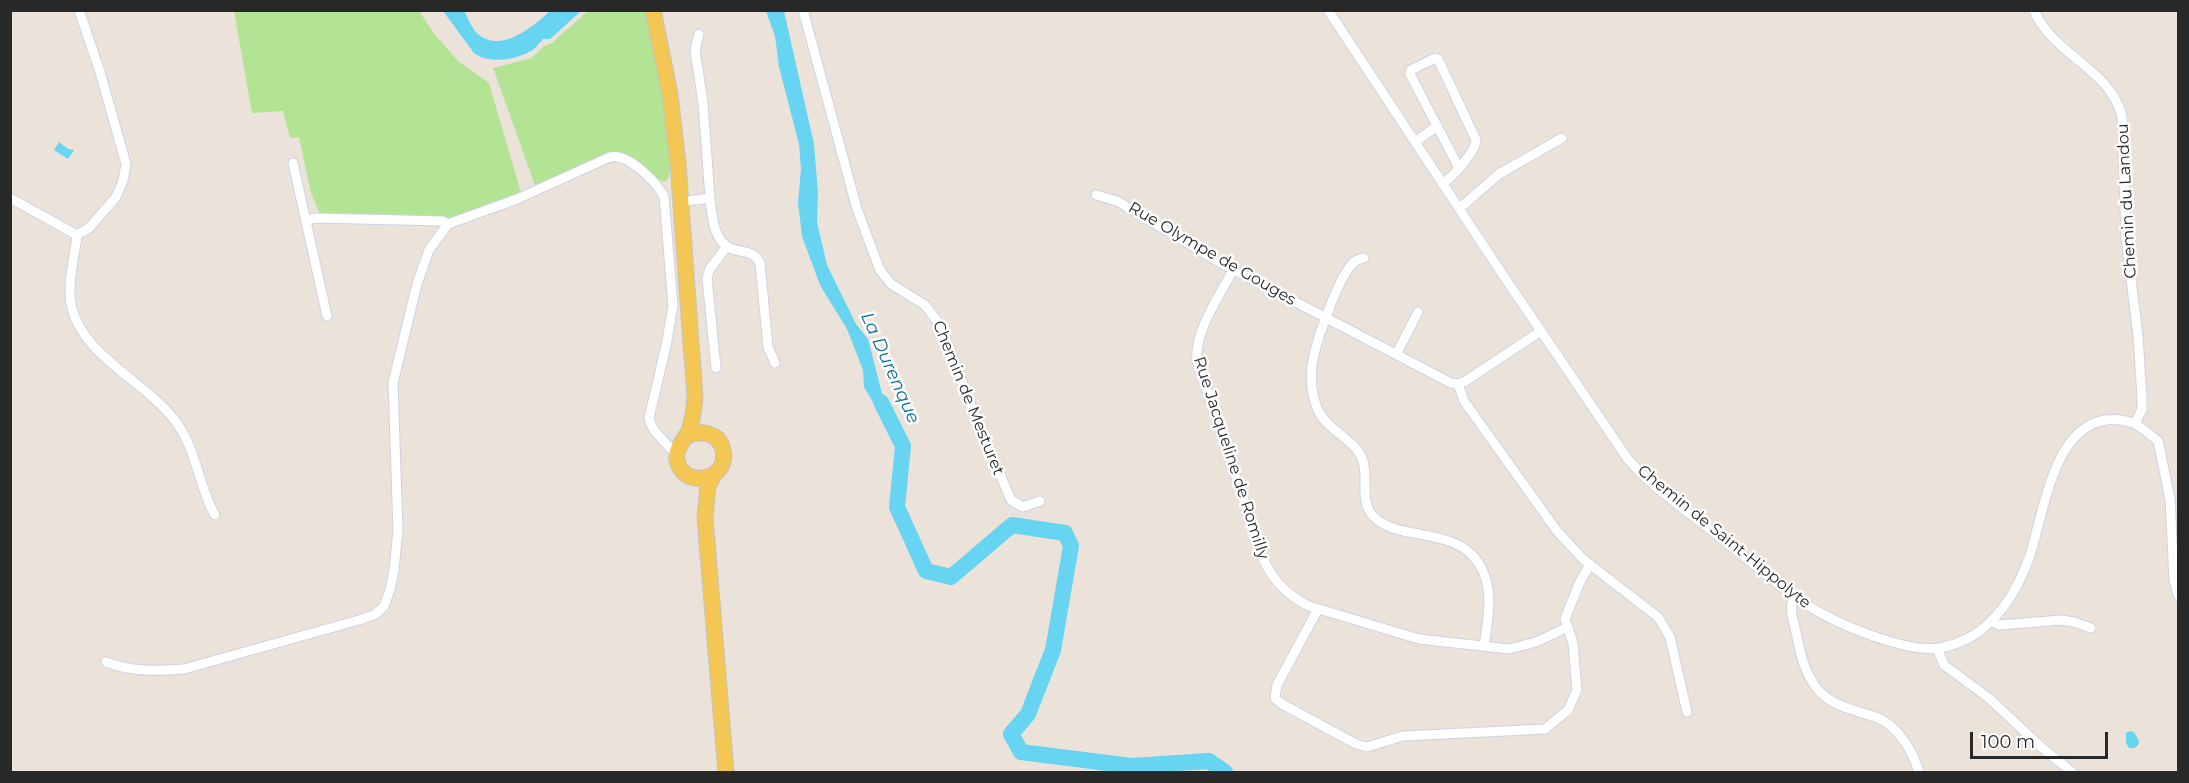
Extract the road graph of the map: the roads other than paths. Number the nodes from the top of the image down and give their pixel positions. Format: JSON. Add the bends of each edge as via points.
{"nodes":[{"id":1,"x":79,"y":10,"type":"edge"},
{"id":2,"x":653,"y":10,"type":"edge"},
{"id":3,"x":803,"y":10,"type":"edge"},
{"id":4,"x":1328,"y":10,"type":"edge"},
{"id":5,"x":2034,"y":10,"type":"edge"},
{"id":6,"x":699,"y":34,"type":"dead end"},
{"id":7,"x":1439,"y":129,"type":"junction"},
{"id":8,"x":1562,"y":138,"type":"dead end"},
{"id":9,"x":1414,"y":142,"type":"junction"},
{"id":10,"x":293,"y":163,"type":"dead end"},
{"id":11,"x":1459,"y":168,"type":"junction"},
{"id":12,"x":1442,"y":184,"type":"junction"},
{"id":13,"x":1096,"y":195,"type":"dead end"},
{"id":14,"x":10,"y":198,"type":"edge"},
{"id":15,"x":710,"y":198,"type":"junction"},
{"id":16,"x":681,"y":201,"type":"junction"},
{"id":17,"x":1459,"y":209,"type":"junction"},
{"id":18,"x":306,"y":220,"type":"junction"},
{"id":19,"x":448,"y":224,"type":"junction"},
{"id":20,"x":77,"y":235,"type":"junction"},
{"id":21,"x":727,"y":246,"type":"junction"},
{"id":22,"x":1364,"y":258,"type":"dead end"},
{"id":23,"x":1233,"y":270,"type":"junction"},
{"id":24,"x":1418,"y":312,"type":"dead end"},
{"id":25,"x":327,"y":316,"type":"dead end"},
{"id":26,"x":1326,"y":318,"type":"junction"},
{"id":27,"x":1541,"y":331,"type":"junction"},
{"id":28,"x":1397,"y":353,"type":"junction"},
{"id":29,"x":775,"y":363,"type":"dead end"},
{"id":30,"x":716,"y":368,"type":"dead end"},
{"id":31,"x":1458,"y":384,"type":"junction"},
{"id":32,"x":695,"y":397,"type":"junction"},
{"id":33,"x":2135,"y":424,"type":"junction"},
{"id":34,"x":657,"y":433,"type":"junction"},
{"id":35,"x":712,"y":435,"type":"junction"},
{"id":36,"x":685,"y":438,"type":"junction"},
{"id":37,"x":677,"y":458,"type":"junction"},
{"id":38,"x":714,"y":474,"type":"junction"},
{"id":39,"x":690,"y":477,"type":"junction"},
{"id":40,"x":1040,"y":501,"type":"dead end"},
{"id":41,"x":214,"y":515,"type":"dead end"},
{"id":42,"x":705,"y":517,"type":"junction"},
{"id":43,"x":1590,"y":564,"type":"junction"},
{"id":44,"x":2178,"y":595,"type":"edge"},
{"id":45,"x":1795,"y":596,"type":"junction"},
{"id":46,"x":1318,"y":609,"type":"junction"},
{"id":47,"x":1991,"y":621,"type":"junction"},
{"id":48,"x":1568,"y":627,"type":"junction"},
{"id":49,"x":2091,"y":628,"type":"dead end"},
{"id":50,"x":1484,"y":646,"type":"junction"},
{"id":51,"x":1937,"y":648,"type":"junction"},
{"id":52,"x":106,"y":662,"type":"dead end"},
{"id":53,"x":1687,"y":712,"type":"dead end"},
{"id":54,"x":726,"y":772,"type":"edge"},
{"id":55,"x":1919,"y":772,"type":"edge"},
{"id":56,"x":2072,"y":772,"type":"edge"}],
"edges":[{"from":1,"to":20,"type":"street","via":[[126,164],[116,197],[89,228]]},
{"from":2,"to":16,"type":"main road","via":[[670,94]]},
{"from":3,"to":40,"type":"street","name":"Chemin de Mesturet","via":[[856,209],[880,270],[891,284],[925,305],[937,319],[1011,500],[1023,507]]},
{"from":4,"to":9,"type":"street","name":"Chemin de Saint-Hippolyte"},
{"from":5,"to":33,"type":"street","name":"Chemin du Landou","via":[[2048,34],[2102,80],[2122,116],[2126,238],[2142,398]]},
{"from":6,"to":15,"type":"street","via":[[695,50]]},
{"from":7,"to":9,"type":"street"},
{"from":7,"to":11,"type":"street"},
{"from":7,"to":11,"type":"street","via":[[1410,74],[1435,58],[1476,140],[1475,148]]},
{"from":8,"to":17,"type":"street","via":[[1499,174]]},
{"from":9,"to":12,"type":"street","name":"Chemin de Saint-Hippolyte"},
{"from":10,"to":18,"type":"street"},
{"from":11,"to":12,"type":"street"},
{"from":12,"to":17,"type":"street","name":"Chemin de Saint-Hippolyte"},
{"from":13,"to":23,"type":"street","name":"Rue Olympe de Gouges","via":[[1117,201]]},
{"from":14,"to":20,"type":"street"},
{"from":15,"to":16,"type":"street"},
{"from":15,"to":21,"type":"street","via":[[713,223]]},
{"from":16,"to":32,"type":"main road"},
{"from":17,"to":27,"type":"street","name":"Chemin de Saint-Hippolyte"},
{"from":18,"to":19,"type":"street"},
{"from":18,"to":25,"type":"street"},
{"from":19,"to":34,"type":"street","via":[[615,156],[624,158],[659,187],[664,196],[673,306],[649,418]]},
{"from":19,"to":52,"type":"street","via":[[424,261],[395,374],[398,530],[394,570],[384,606],[376,614],[359,620],[184,669],[126,669]]},
{"from":20,"to":41,"type":"street","via":[[70,286],[76,317],[98,350],[179,425]]},
{"from":21,"to":29,"type":"street","via":[[751,253],[760,263],[768,347]]},
{"from":21,"to":30,"type":"street","via":[[707,278]]},
{"from":22,"to":26,"type":"street","via":[[1350,266]]},
{"from":23,"to":26,"type":"street","name":"Rue Olympe de Gouges"},
{"from":23,"to":46,"type":"street","name":"Rue Jacqueline de Romilly","via":[[1199,337],[1199,368],[1268,570],[1286,592]]},
{"from":24,"to":28,"type":"street"},
{"from":26,"to":28,"type":"street","name":"Rue Olympe de Gouges"},
{"from":26,"to":50,"type":"street","via":[[1312,367],[1312,389],[1318,409],[1360,454],[1366,502],[1376,519],[1454,543],[1478,562],[1489,593]]},
{"from":27,"to":31,"type":"street"},
{"from":27,"to":45,"type":"street","name":"Chemin de Saint-Hippolyte","via":[[1638,470]]},
{"from":28,"to":31,"type":"street","name":"Rue Olympe de Gouges"},
{"from":31,"to":43,"type":"street","via":[[1464,400],[1557,531]]},
{"from":32,"to":35,"type":"main road","via":[[705,427]]},
{"from":32,"to":36,"type":"main road"},
{"from":33,"to":44,"type":"street","via":[[2158,441],[2170,499]]},
{"from":33,"to":47,"type":"street","via":[[2103,421],[2086,427],[2070,441],[2058,464],[2024,571]]},
{"from":34,"to":36,"type":"street"},
{"from":34,"to":37,"type":"street"},
{"from":35,"to":36,"type":"main road","via":[[698,432]]},
{"from":35,"to":38,"type":"main road","via":[[720,444],[723,457]]},
{"from":36,"to":37,"type":"main road","via":[[678,446]]},
{"from":37,"to":39,"type":"main road"},
{"from":38,"to":39,"type":"main road","via":[[702,479]]},
{"from":38,"to":42,"type":"main road","via":[[708,486]]},
{"from":39,"to":42,"type":"main road"},
{"from":42,"to":54,"type":"main road"},
{"from":43,"to":48,"type":"street","via":[[1565,619]]},
{"from":43,"to":53,"type":"street","via":[[1658,617],[1670,637]]},
{"from":45,"to":51,"type":"street","name":"Chemin de Saint-Hippolyte","via":[[1829,617],[1877,636],[1911,646]]},
{"from":45,"to":55,"type":"street","via":[[1791,610],[1800,651],[1817,688],[1836,704],[1890,726],[1906,744]]},
{"from":46,"to":48,"type":"street","via":[[1277,685],[1275,698],[1367,747],[1403,736],[1545,729],[1568,710],[1577,690],[1574,643]]},
{"from":46,"to":50,"type":"street","name":"Rue Jacqueline de Romilly","via":[[1419,639]]},
{"from":47,"to":49,"type":"street","via":[[1999,625],[2068,621]]},
{"from":47,"to":51,"type":"street","via":[[1965,639]]},
{"from":48,"to":50,"type":"street","name":"Rue Jacqueline de Romilly","via":[[1509,649]]},
{"from":51,"to":56,"type":"street","via":[[1944,665],[1990,699]]}]}
